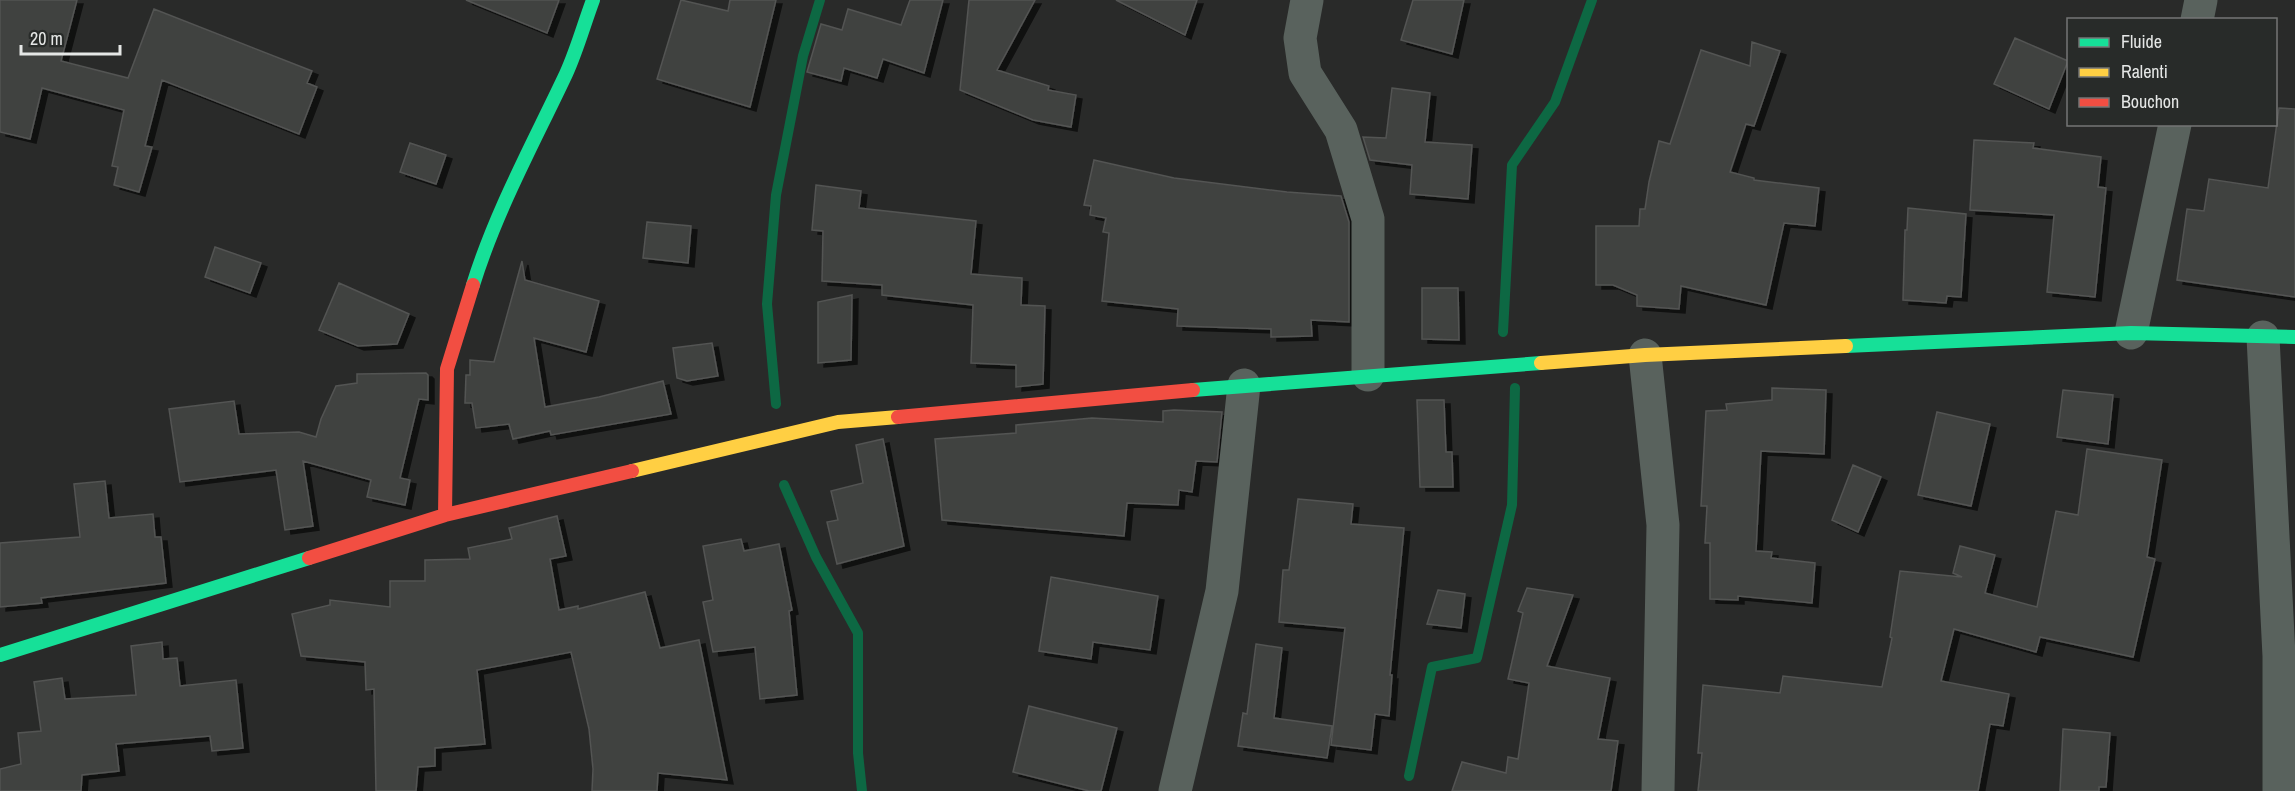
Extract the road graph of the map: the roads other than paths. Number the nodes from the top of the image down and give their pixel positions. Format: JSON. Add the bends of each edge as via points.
{"nodes":[{"id":1,"x":593,"y":0,"type":"edge"},
{"id":2,"x":1307,"y":0,"type":"edge"},
{"id":3,"x":2201,"y":0,"type":"edge"},
{"id":4,"x":2197,"y":18,"type":"edge"},
{"id":5,"x":2175,"y":126,"type":"edge"},
{"id":6,"x":2131,"y":333,"type":"junction"},
{"id":7,"x":2263,"y":337,"type":"junction"},
{"id":8,"x":2295,"y":337,"type":"edge"},
{"id":9,"x":1645,"y":355,"type":"junction"},
{"id":10,"x":1368,"y":375,"type":"junction"},
{"id":11,"x":1244,"y":385,"type":"junction"},
{"id":12,"x":445,"y":515,"type":"junction"},
{"id":13,"x":0,"y":655,"type":"edge"},
{"id":14,"x":1175,"y":791,"type":"edge"},
{"id":15,"x":1658,"y":791,"type":"edge"},
{"id":16,"x":2279,"y":791,"type":"edge"}],
"edges":[{"from":1,"to":12,"type":"street","via":[[567,71],[485,247],[447,369]]},
{"from":2,"to":10,"type":"street","via":[[1300,39],[1305,73],[1341,130],[1368,219]]},
{"from":3,"to":4,"type":"street"},
{"from":5,"to":6,"type":"street"},
{"from":6,"to":7,"type":"street"},
{"from":6,"to":9,"type":"street"},
{"from":7,"to":8,"type":"street"},
{"from":7,"to":16,"type":"street","via":[[2279,656]]},
{"from":9,"to":10,"type":"street"},
{"from":9,"to":15,"type":"street","via":[[1663,525]]},
{"from":10,"to":11,"type":"street"},
{"from":11,"to":12,"type":"street","via":[[838,422]]},
{"from":11,"to":14,"type":"street","via":[[1222,591]]},
{"from":12,"to":13,"type":"street"}]}
